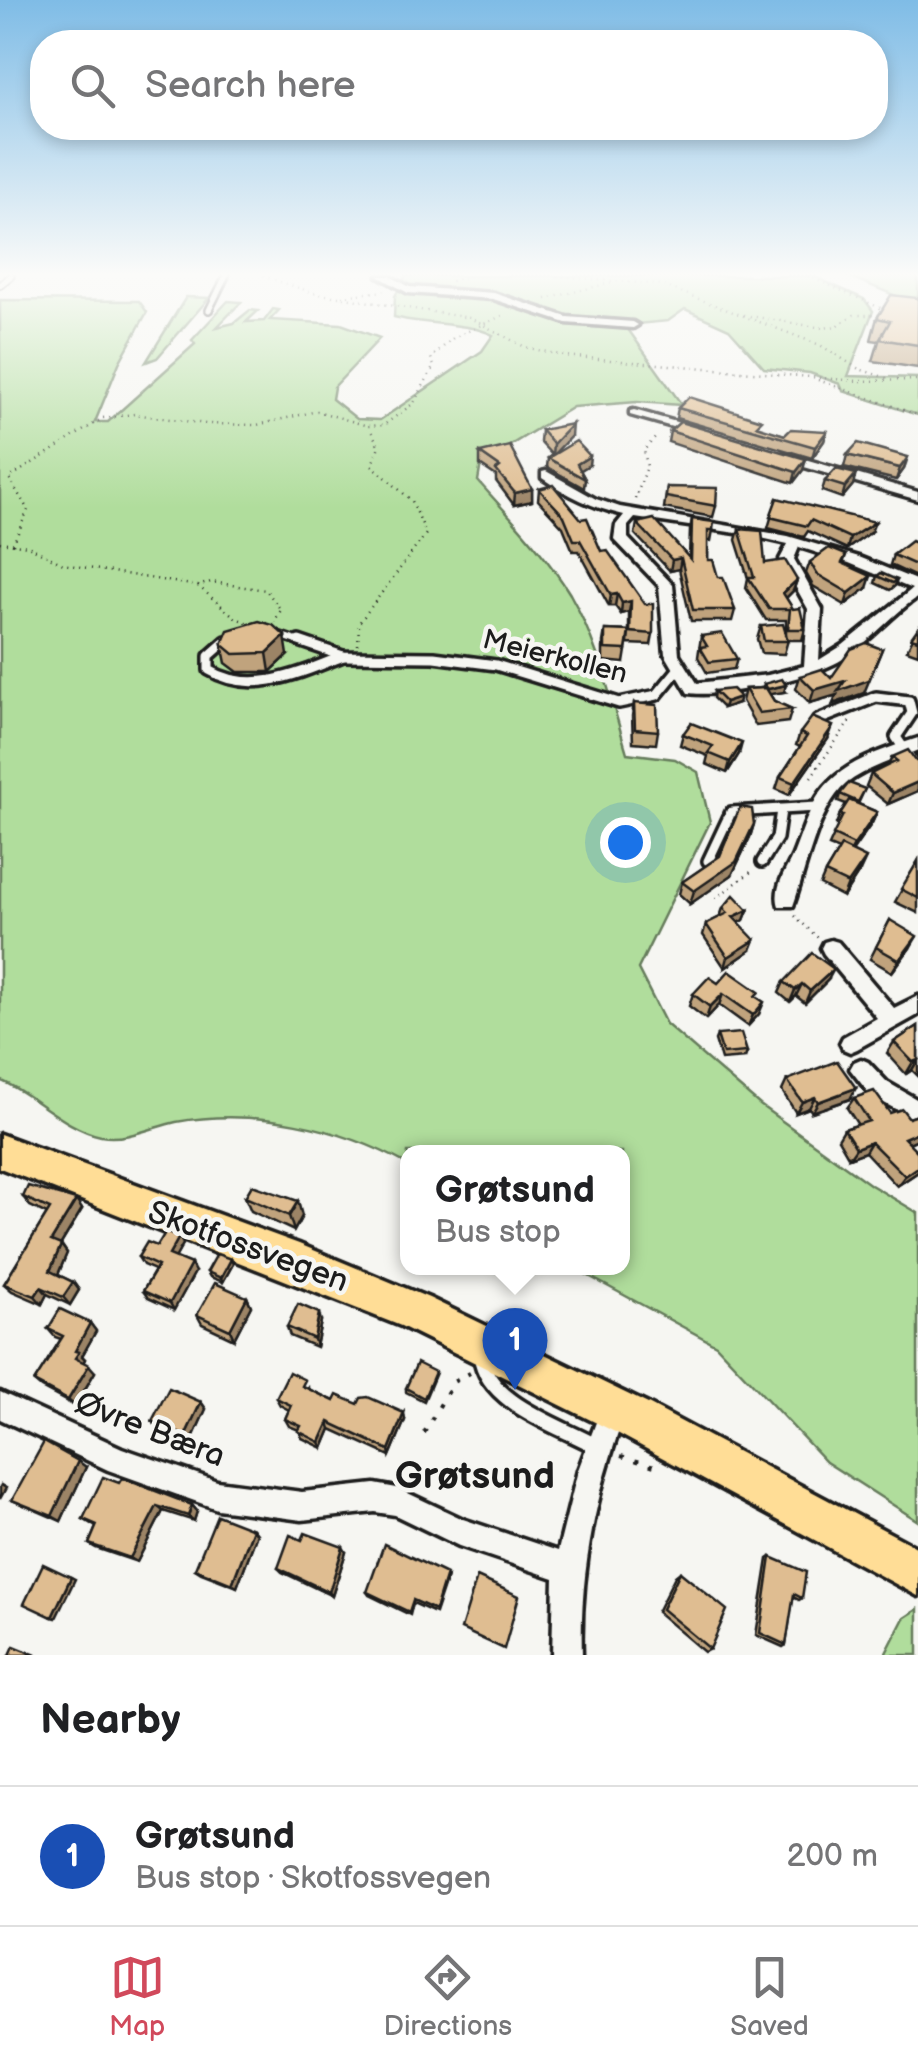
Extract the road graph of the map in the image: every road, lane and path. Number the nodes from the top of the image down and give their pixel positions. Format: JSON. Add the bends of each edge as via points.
{"nodes":[{"id":1,"x":436,"y":353,"type":"edge"},
{"id":2,"x":552,"y":353,"type":"edge"},
{"id":3,"x":833,"y":353,"type":"edge"},
{"id":4,"x":812,"y":378,"type":"junction"},
{"id":5,"x":892,"y":380,"type":"junction"},
{"id":6,"x":918,"y":380,"type":"edge"},
{"id":7,"x":634,"y":413,"type":"dead end"},
{"id":8,"x":918,"y":414,"type":"edge"},
{"id":9,"x":670,"y":424,"type":"junction"},
{"id":10,"x":368,"y":426,"type":"junction"},
{"id":11,"x":713,"y":436,"type":"edge"},
{"id":12,"x":769,"y":452,"type":"edge"},
{"id":13,"x":546,"y":475,"type":"dead end"},
{"id":14,"x":918,"y":496,"type":"edge"},
{"id":15,"x":630,"y":516,"type":"junction"},
{"id":16,"x":0,"y":542,"type":"edge"},
{"id":17,"x":795,"y":542,"type":"junction"},
{"id":18,"x":13,"y":544,"type":"junction"},
{"id":19,"x":198,"y":586,"type":"junction"},
{"id":20,"x":918,"y":589,"type":"edge"},
{"id":21,"x":258,"y":631,"type":"edge"},
{"id":22,"x":244,"y":632,"type":"edge"},
{"id":23,"x":272,"y":632,"type":"junction"},
{"id":24,"x":343,"y":656,"type":"junction"},
{"id":25,"x":357,"y":656,"type":"junction"},
{"id":26,"x":680,"y":667,"type":"junction"},
{"id":27,"x":812,"y":670,"type":"junction"},
{"id":28,"x":859,"y":704,"type":"junction"},
{"id":29,"x":818,"y":720,"type":"edge"},
{"id":30,"x":913,"y":752,"type":"edge"},
{"id":31,"x":812,"y":778,"type":"dead end"},
{"id":32,"x":817,"y":808,"type":"junction"},
{"id":33,"x":781,"y":810,"type":"junction"},
{"id":34,"x":708,"y":861,"type":"edge"},
{"id":35,"x":762,"y":862,"type":"joint"},
{"id":36,"x":716,"y":898,"type":"dead end"},
{"id":37,"x":786,"y":902,"type":"joint"},
{"id":38,"x":831,"y":948,"type":"joint"},
{"id":39,"x":918,"y":1005,"type":"edge"},
{"id":40,"x":890,"y":1020,"type":"junction"},
{"id":41,"x":850,"y":1043,"type":"dead end"},
{"id":42,"x":861,"y":1069,"type":"dead end"},
{"id":43,"x":918,"y":1111,"type":"edge"},
{"id":44,"x":0,"y":1151,"type":"edge"},
{"id":45,"x":483,"y":1361,"type":"junction"},
{"id":46,"x":0,"y":1405,"type":"edge"},
{"id":47,"x":605,"y":1429,"type":"junction"},
{"id":48,"x":424,"y":1433,"type":"dead end"},
{"id":49,"x":566,"y":1568,"type":"junction"},
{"id":50,"x":918,"y":1572,"type":"edge"},
{"id":51,"x":567,"y":1655,"type":"edge"}],
"edges":[{"from":1,"to":10,"type":"path","via":[[414,403],[384,425]]},
{"from":2,"to":4,"type":"path"},
{"from":3,"to":5,"type":"path"},
{"from":4,"to":5,"type":"path"},
{"from":4,"to":8,"type":"path"},
{"from":5,"to":6,"type":"path"},
{"from":7,"to":9,"type":"street"},
{"from":9,"to":11,"type":"street"},
{"from":9,"to":15,"type":"path","via":[[644,450],[646,468]]},
{"from":10,"to":18,"type":"path","via":[[317,412],[257,424],[134,414],[103,418],[8,478],[28,510]]},
{"from":10,"to":25,"type":"path","via":[[378,446],[372,465],[412,501],[426,534],[359,623]]},
{"from":12,"to":14,"type":"street"},
{"from":13,"to":15,"type":"street"},
{"from":15,"to":17,"type":"street"},
{"from":15,"to":26,"type":"street","via":[[622,539],[666,584],[670,642]]},
{"from":16,"to":18,"type":"path"},
{"from":17,"to":20,"type":"street"},
{"from":17,"to":27,"type":"street","via":[[787,560],[817,622]]},
{"from":18,"to":19,"type":"path","via":[[63,564]]},
{"from":19,"to":23,"type":"path","via":[[236,618]]},
{"from":19,"to":23,"type":"path","via":[[266,590],[281,610]]},
{"from":20,"to":27,"type":"street"},
{"from":21,"to":23,"type":"lane","name":"Meierkollen"},
{"from":22,"to":24,"type":"lane","name":"Meierkollen","via":[[214,647],[207,663],[215,675],[274,678]]},
{"from":23,"to":24,"type":"lane","name":"Meierkollen"},
{"from":24,"to":25,"type":"lane","name":"Meierkollen"},
{"from":25,"to":26,"type":"lane","name":"Meierkollen","via":[[476,660],[620,702],[657,695]]},
{"from":26,"to":27,"type":"street","via":[[692,689]]},
{"from":28,"to":29,"type":"lane"},
{"from":28,"to":30,"type":"lane","via":[[890,694],[909,701],[912,712],[896,737]]},
{"from":28,"to":31,"type":"path"},
{"from":30,"to":32,"type":"street","via":[[840,778]]},
{"from":32,"to":33,"type":"lane"},
{"from":32,"to":37,"type":"street"},
{"from":33,"to":34,"type":"lane","via":[[731,812]]},
{"from":33,"to":35,"type":"lane"},
{"from":35,"to":36,"type":"path"},
{"from":37,"to":38,"type":"path"},
{"from":38,"to":40,"type":"street"},
{"from":39,"to":40,"type":"street"},
{"from":40,"to":41,"type":"street"},
{"from":42,"to":43,"type":"street","via":[[879,1089]]},
{"from":44,"to":45,"type":"main road","name":"Skotfossvegen","via":[[343,1281]]},
{"from":45,"to":47,"type":"main road","name":"Skotfossvegen"},
{"from":45,"to":48,"type":"path","via":[[453,1382]]},
{"from":46,"to":49,"type":"street","name":"Øvre Bæra","via":[[184,1486],[302,1506],[397,1502],[459,1532]]},
{"from":47,"to":49,"type":"street"},
{"from":47,"to":50,"type":"main road","name":"Skotfossvegen"},
{"from":49,"to":51,"type":"street"}]}
